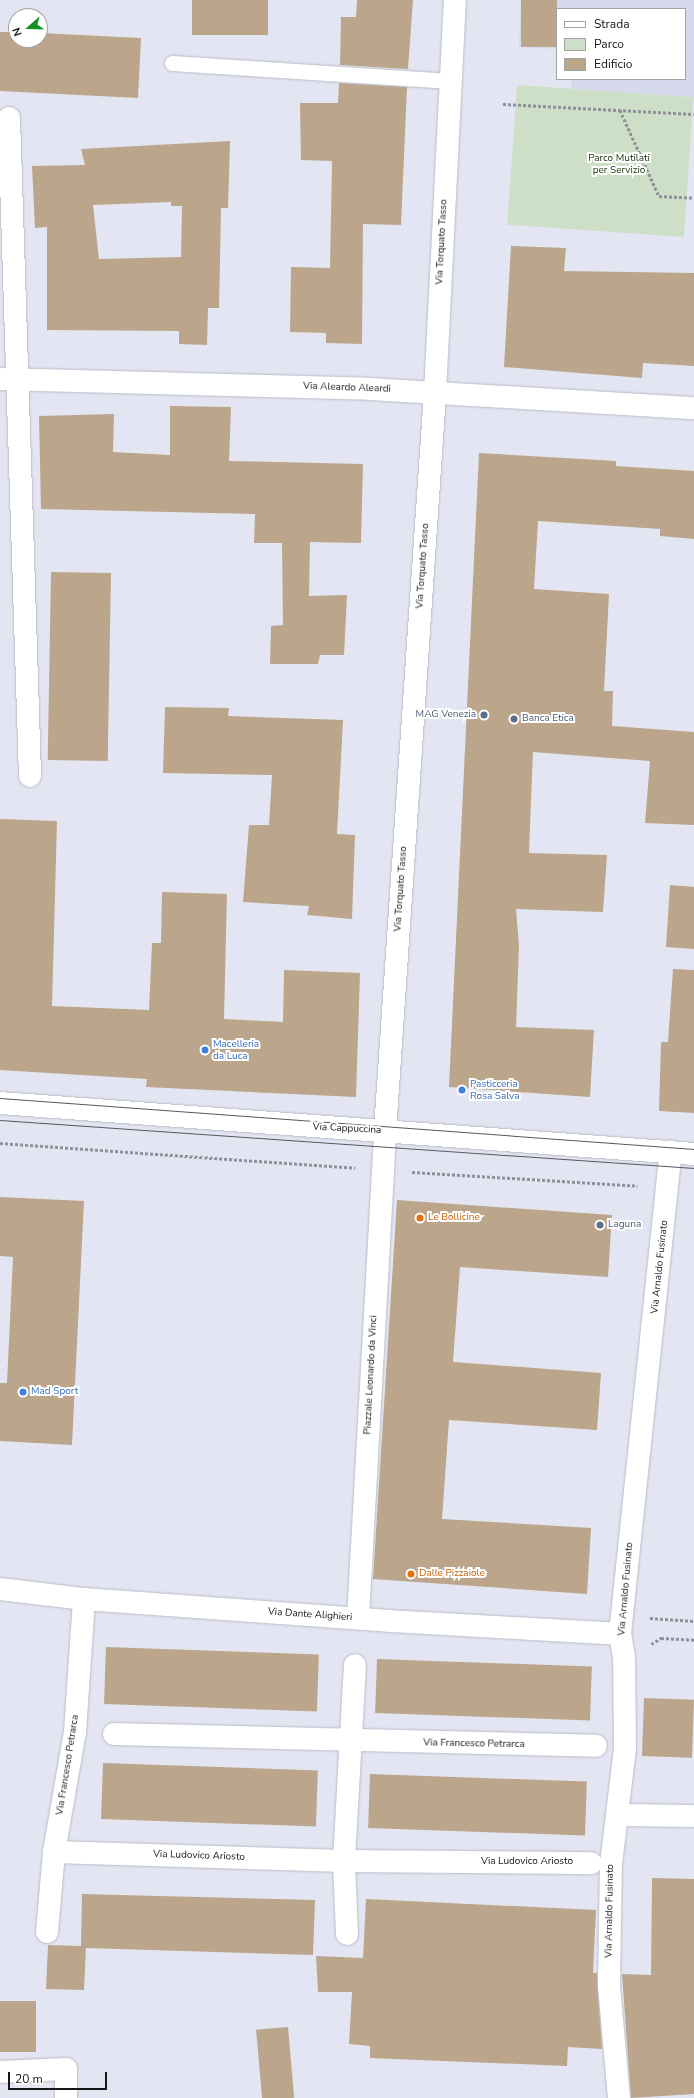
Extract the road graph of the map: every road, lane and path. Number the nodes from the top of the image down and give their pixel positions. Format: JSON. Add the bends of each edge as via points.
{"nodes":[{"id":1,"x":455,"y":0,"type":"edge"},
{"id":2,"x":172,"y":63,"type":"dead end"},
{"id":3,"x":451,"y":81,"type":"junction"},
{"id":4,"x":503,"y":104,"type":"dead end"},
{"id":5,"x":620,"y":110,"type":"junction"},
{"id":6,"x":694,"y":114,"type":"edge"},
{"id":7,"x":9,"y":118,"type":"dead end"},
{"id":8,"x":694,"y":198,"type":"edge"},
{"id":9,"x":10,"y":379,"type":"edge"},
{"id":10,"x":435,"y":393,"type":"junction"},
{"id":11,"x":694,"y":408,"type":"edge"},
{"id":12,"x":30,"y":776,"type":"dead end"},
{"id":13,"x":0,"y":1103,"type":"edge"},
{"id":14,"x":385,"y":1131,"type":"junction"},
{"id":15,"x":0,"y":1143,"type":"edge"},
{"id":16,"x":671,"y":1152,"type":"junction"},
{"id":17,"x":694,"y":1154,"type":"edge"},
{"id":18,"x":382,"y":1170,"type":"junction"},
{"id":19,"x":669,"y":1188,"type":"junction"},
{"id":20,"x":0,"y":1589,"type":"edge"},
{"id":21,"x":84,"y":1599,"type":"junction"},
{"id":22,"x":358,"y":1618,"type":"junction"},
{"id":23,"x":644,"y":1618,"type":"dead end"},
{"id":24,"x":694,"y":1620,"type":"edge"},
{"id":25,"x":620,"y":1634,"type":"junction"},
{"id":26,"x":694,"y":1640,"type":"edge"},
{"id":27,"x":624,"y":1658,"type":"junction"},
{"id":28,"x":355,"y":1665,"type":"dead end"},
{"id":29,"x":114,"y":1734,"type":"dead end"},
{"id":30,"x":353,"y":1742,"type":"junction"},
{"id":31,"x":596,"y":1746,"type":"dead end"},
{"id":32,"x":619,"y":1816,"type":"junction"},
{"id":33,"x":694,"y":1816,"type":"edge"},
{"id":34,"x":54,"y":1852,"type":"junction"},
{"id":35,"x":344,"y":1861,"type":"junction"},
{"id":36,"x":591,"y":1863,"type":"dead end"},
{"id":37,"x":47,"y":1932,"type":"dead end"},
{"id":38,"x":347,"y":1934,"type":"dead end"},
{"id":39,"x":0,"y":2072,"type":"edge"},
{"id":40,"x":66,"y":2098,"type":"edge"},
{"id":41,"x":619,"y":2098,"type":"edge"}],
"edges":[{"from":1,"to":3,"type":"street","name":"Via Torquato Tasso"},
{"from":2,"to":3,"type":"lane"},
{"from":3,"to":10,"type":"street","name":"Via Torquato Tasso"},
{"from":4,"to":5,"type":"path"},
{"from":5,"to":6,"type":"path"},
{"from":5,"to":8,"type":"path","via":[[659,196]]},
{"from":7,"to":9,"type":"street"},
{"from":9,"to":10,"type":"street","name":"Via Aleardo Aleardi"},
{"from":9,"to":12,"type":"street"},
{"from":10,"to":11,"type":"street","name":"Via Aleardo Aleardi"},
{"from":10,"to":14,"type":"street","name":"Via Torquato Tasso"},
{"from":13,"to":14,"type":"street","name":"Via Cappuccina"},
{"from":14,"to":16,"type":"street","name":"Via Cappuccina"},
{"from":14,"to":18,"type":"street","name":"Piazzale Leonardo da Vinci"},
{"from":15,"to":18,"type":"path"},
{"from":16,"to":17,"type":"street","name":"Via Cappuccina"},
{"from":16,"to":19,"type":"street","name":"Via Arnaldo Fusinato"},
{"from":18,"to":19,"type":"path"},
{"from":18,"to":22,"type":"street","name":"Piazzale Leonardo da Vinci"},
{"from":19,"to":25,"type":"street","name":"Via Arnaldo Fusinato"},
{"from":20,"to":21,"type":"street","name":"Via Dante Alighieri"},
{"from":21,"to":22,"type":"street","name":"Via Dante Alighieri"},
{"from":21,"to":34,"type":"street","name":"Via Francesco Petrarca","via":[[75,1732]]},
{"from":22,"to":25,"type":"street","name":"Via Dante Alighieri"},
{"from":23,"to":24,"type":"path"},
{"from":25,"to":27,"type":"street","name":"Via Arnaldo Fusinato"},
{"from":26,"to":27,"type":"path","via":[[661,1638]]},
{"from":27,"to":32,"type":"street","name":"Via Arnaldo Fusinato","via":[[625,1748]]},
{"from":28,"to":30,"type":"street"},
{"from":29,"to":30,"type":"street","name":"Via Francesco Petrarca"},
{"from":30,"to":31,"type":"street","name":"Via Francesco Petrarca"},
{"from":30,"to":35,"type":"street"},
{"from":32,"to":33,"type":"street"},
{"from":32,"to":41,"type":"street","name":"Via Arnaldo Fusinato","via":[[611,1864],[609,1985]]},
{"from":34,"to":35,"type":"street","name":"Via Ludovico Ariosto"},
{"from":34,"to":37,"type":"street","name":"Via Francesco Petrarca"},
{"from":35,"to":36,"type":"street","name":"Via Ludovico Ariosto"},
{"from":35,"to":38,"type":"street"},
{"from":39,"to":40,"type":"street","via":[[66,2069]]}]}
